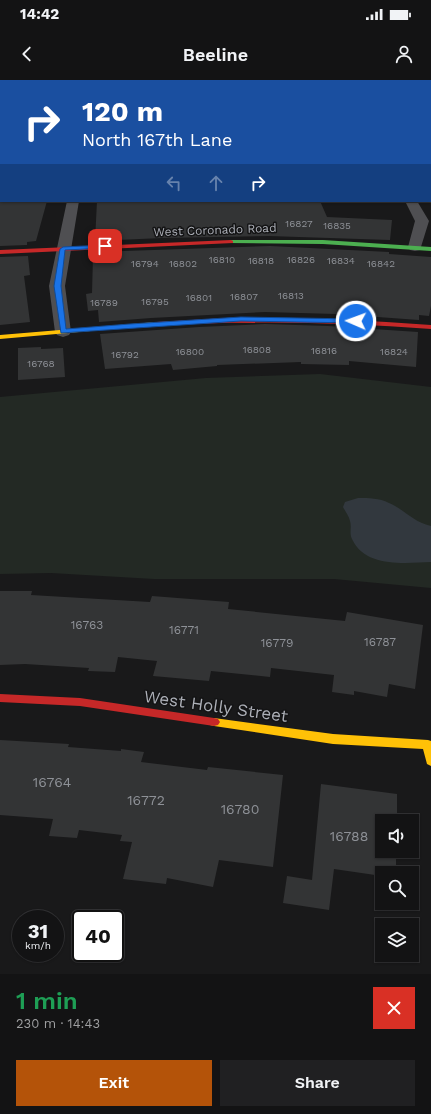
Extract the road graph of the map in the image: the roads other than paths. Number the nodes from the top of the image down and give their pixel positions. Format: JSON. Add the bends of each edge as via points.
{"nodes":[{"id":1,"x":73,"y":202,"type":"edge"},
{"id":2,"x":412,"y":202,"type":"edge"},
{"id":3,"x":415,"y":247,"type":"junction"},
{"id":4,"x":63,"y":249,"type":"junction"},
{"id":5,"x":431,"y":249,"type":"edge"},
{"id":6,"x":0,"y":252,"type":"edge"},
{"id":7,"x":431,"y":327,"type":"edge"},
{"id":8,"x":63,"y":332,"type":"junction"},
{"id":9,"x":0,"y":337,"type":"edge"},
{"id":10,"x":0,"y":698,"type":"edge"},
{"id":11,"x":431,"y":761,"type":"edge"}],
"edges":[{"from":1,"to":4,"type":"street"},
{"from":2,"to":3,"type":"street","via":[[422,220]]},
{"from":3,"to":4,"type":"street","name":"West Coronado Road","via":[[278,240]]},
{"from":3,"to":5,"type":"street","name":"West Coronado Road"},
{"from":4,"to":6,"type":"street","name":"West Coronado Road"},
{"from":4,"to":8,"type":"street","via":[[57,286]]},
{"from":7,"to":8,"type":"street","via":[[369,321],[241,319]]},
{"from":8,"to":9,"type":"street"},
{"from":10,"to":11,"type":"street","name":"West Holly Street","via":[[80,702],[334,739],[428,745]]}]}
